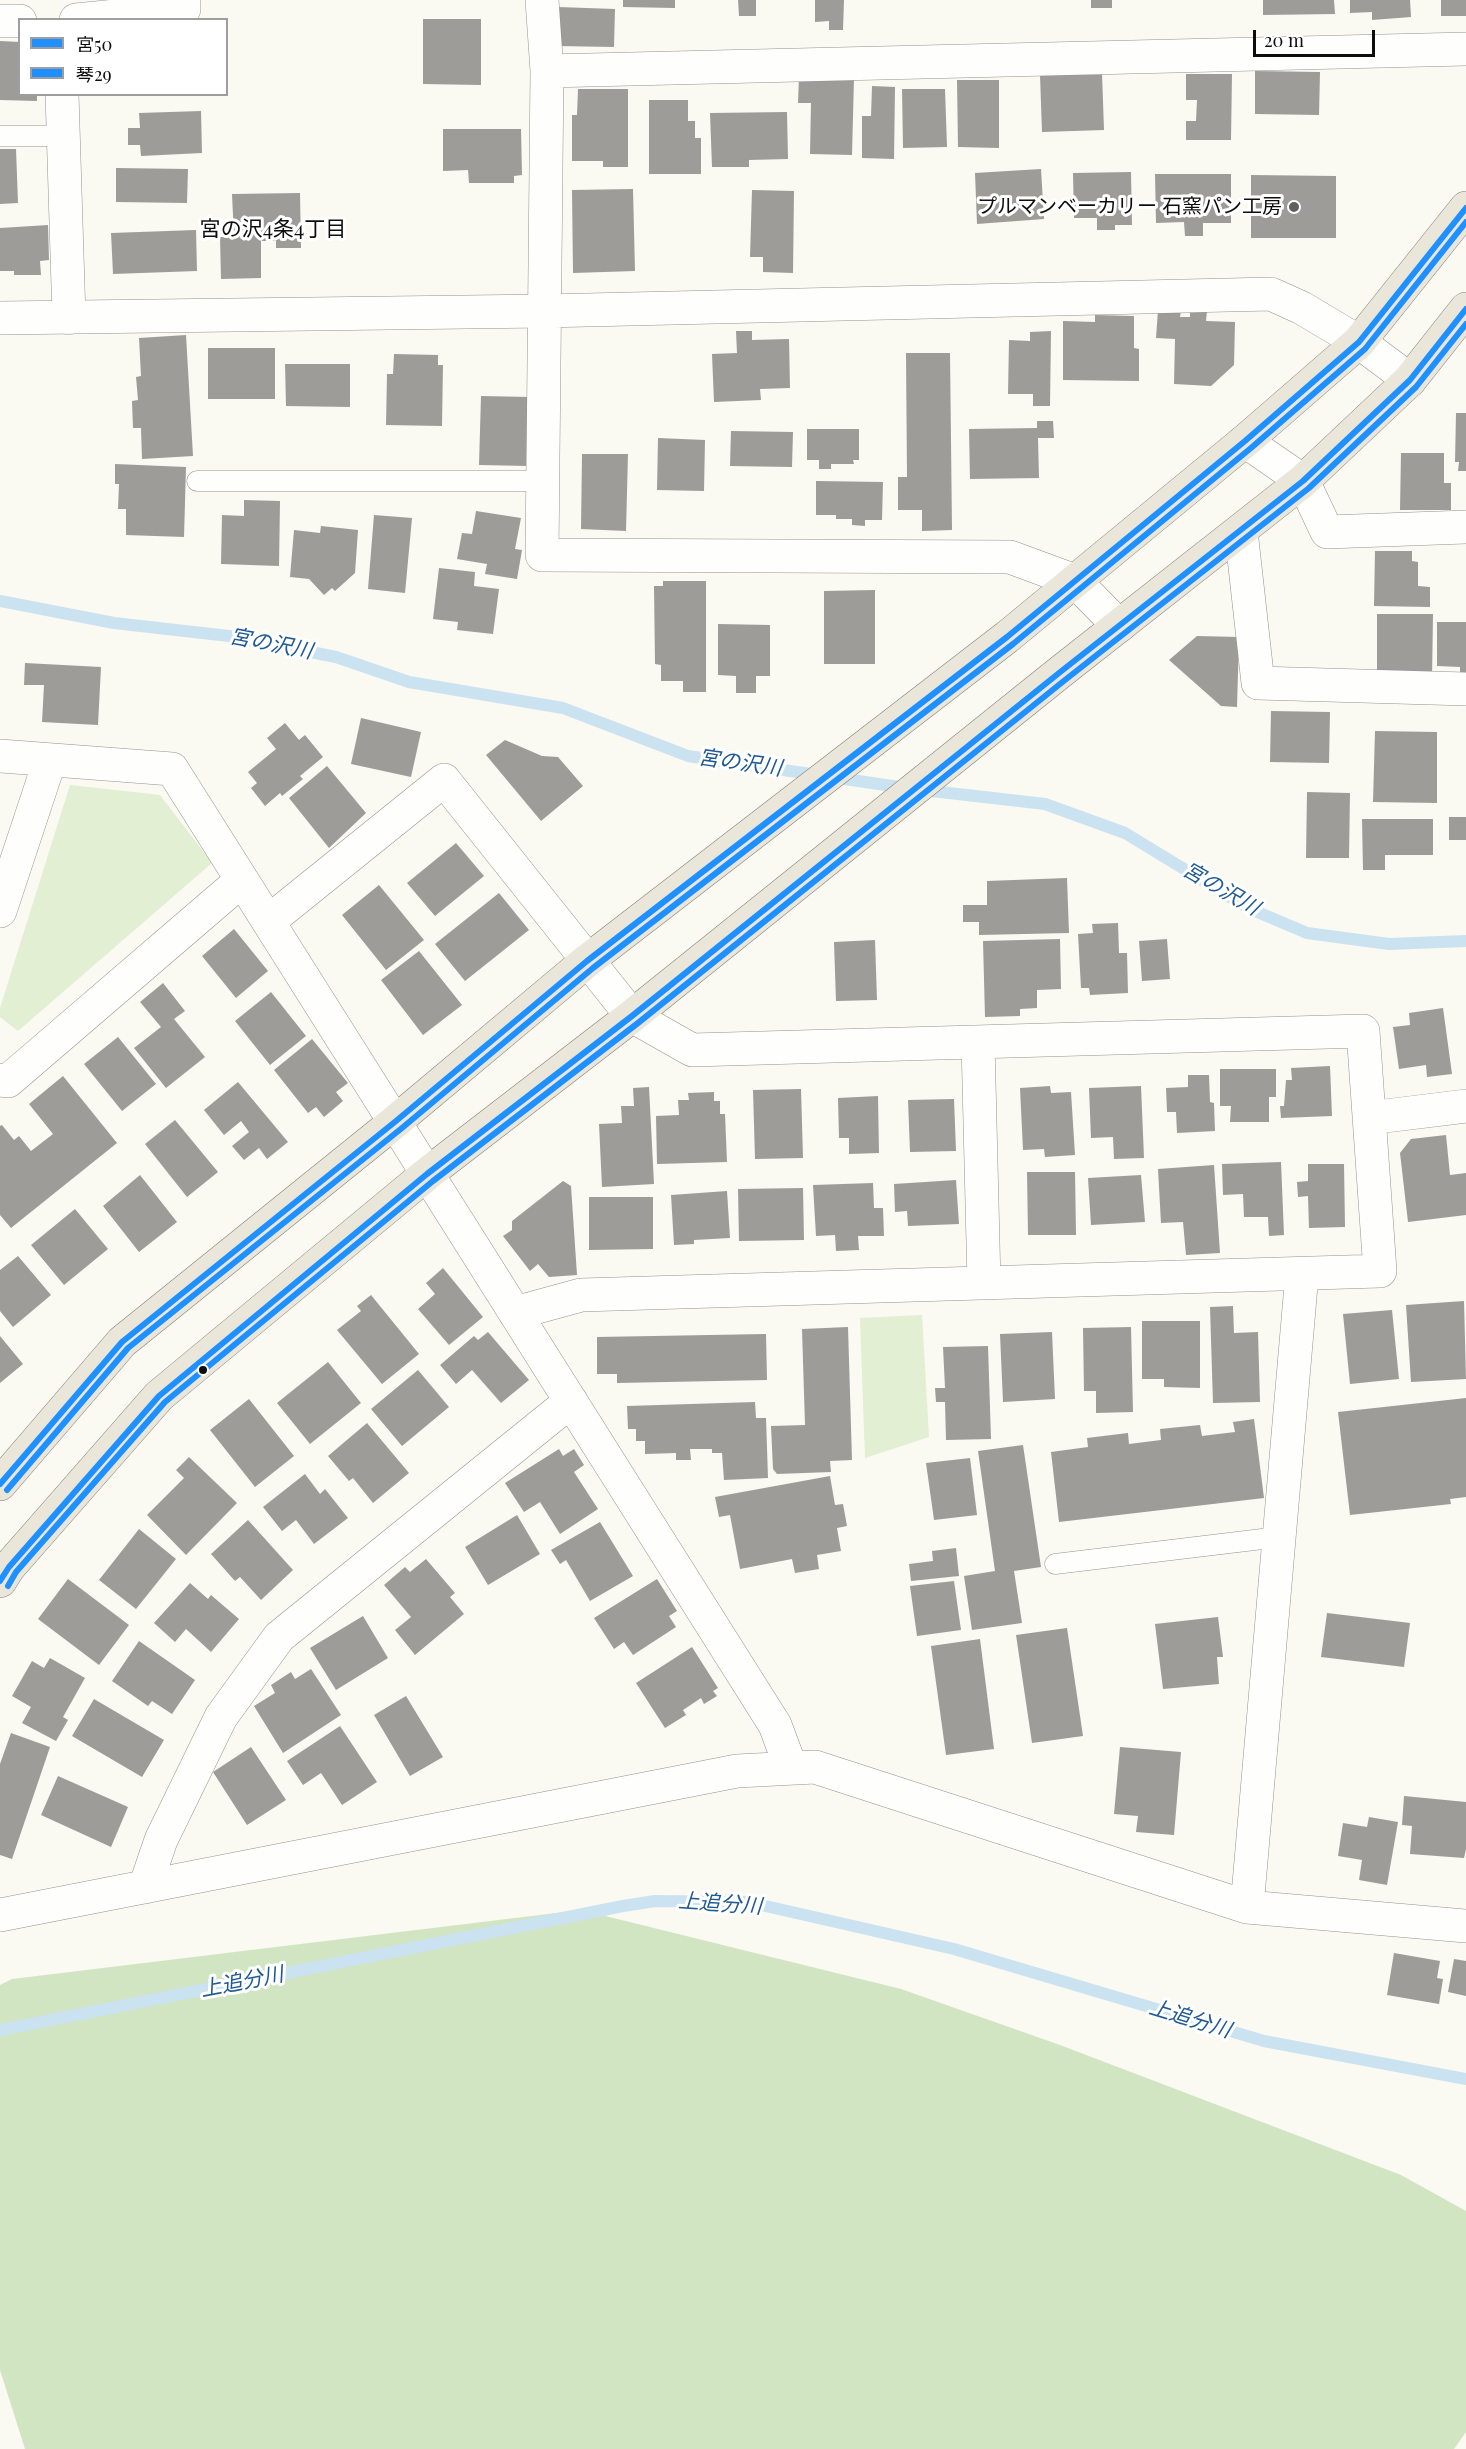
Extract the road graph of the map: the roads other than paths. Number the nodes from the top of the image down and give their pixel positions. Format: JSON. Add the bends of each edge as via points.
{"nodes":[{"id":1,"x":184,"y":0,"type":"edge"},
{"id":2,"x":542,"y":0,"type":"edge"},
{"id":3,"x":96,"y":18,"type":"edge"},
{"id":4,"x":0,"y":21,"type":"edge"},
{"id":5,"x":18,"y":21,"type":"edge"},
{"id":6,"x":1466,"y":49,"type":"edge"},
{"id":7,"x":547,"y":71,"type":"junction"},
{"id":8,"x":62,"y":96,"type":"edge"},
{"id":9,"x":0,"y":136,"type":"edge"},
{"id":10,"x":63,"y":136,"type":"junction"},
{"id":11,"x":1466,"y":208,"type":"edge"},
{"id":12,"x":1466,"y":309,"type":"edge"},
{"id":13,"x":544,"y":311,"type":"junction"},
{"id":14,"x":0,"y":318,"type":"edge"},
{"id":15,"x":69,"y":318,"type":"junction"},
{"id":16,"x":1359,"y":342,"type":"junction"},
{"id":17,"x":1410,"y":380,"type":"junction"},
{"id":18,"x":1245,"y":441,"type":"junction"},
{"id":19,"x":197,"y":481,"type":"dead end"},
{"id":20,"x":542,"y":481,"type":"junction"},
{"id":21,"x":1303,"y":482,"type":"junction"},
{"id":22,"x":1466,"y":527,"type":"edge"},
{"id":23,"x":1241,"y":531,"type":"junction"},
{"id":24,"x":1075,"y":581,"type":"junction"},
{"id":25,"x":1119,"y":626,"type":"junction"},
{"id":26,"x":1466,"y":689,"type":"edge"},
{"id":27,"x":0,"y":756,"type":"edge"},
{"id":28,"x":50,"y":760,"type":"junction"},
{"id":29,"x":242,"y":880,"type":"junction"},
{"id":30,"x":0,"y":910,"type":"edge"},
{"id":31,"x":269,"y":921,"type":"junction"},
{"id":32,"x":586,"y":961,"type":"junction"},
{"id":33,"x":632,"y":1016,"type":"junction"},
{"id":34,"x":978,"y":1042,"type":"junction"},
{"id":35,"x":0,"y":1080,"type":"edge"},
{"id":36,"x":1466,"y":1106,"type":"edge"},
{"id":37,"x":1369,"y":1118,"type":"junction"},
{"id":38,"x":396,"y":1121,"type":"junction"},
{"id":39,"x":427,"y":1174,"type":"junction"},
{"id":40,"x":1302,"y":1274,"type":"junction"},
{"id":41,"x":984,"y":1283,"type":"junction"},
{"id":42,"x":515,"y":1312,"type":"junction"},
{"id":43,"x":571,"y":1401,"type":"junction"},
{"id":44,"x":0,"y":1484,"type":"edge"},
{"id":45,"x":1279,"y":1537,"type":"junction"},
{"id":46,"x":1055,"y":1564,"type":"dead end"},
{"id":47,"x":0,"y":1581,"type":"edge"},
{"id":48,"x":791,"y":1768,"type":"junction"},
{"id":49,"x":145,"y":1887,"type":"junction"},
{"id":50,"x":1247,"y":1906,"type":"junction"},
{"id":51,"x":0,"y":1915,"type":"edge"},
{"id":52,"x":1466,"y":1926,"type":"edge"}],
"edges":[{"from":1,"to":3,"type":"street","via":[[184,9]]},
{"from":2,"to":7,"type":"street"},
{"from":4,"to":5,"type":"street"},
{"from":6,"to":7,"type":"street"},
{"from":7,"to":13,"type":"street"},
{"from":8,"to":10,"type":"street"},
{"from":9,"to":10,"type":"lane"},
{"from":10,"to":15,"type":"street"},
{"from":11,"to":16,"type":"main road"},
{"from":12,"to":17,"type":"main road"},
{"from":13,"to":15,"type":"street"},
{"from":13,"to":16,"type":"street","via":[[1271,294]]},
{"from":13,"to":20,"type":"street"},
{"from":14,"to":15,"type":"street"},
{"from":16,"to":17,"type":"street"},
{"from":16,"to":18,"type":"main road"},
{"from":17,"to":21,"type":"main road"},
{"from":18,"to":21,"type":"street"},
{"from":18,"to":24,"type":"main road"},
{"from":19,"to":20,"type":"lane"},
{"from":20,"to":24,"type":"street","via":[[542,555],[1010,557]]},
{"from":21,"to":22,"type":"street","via":[[1327,532]]},
{"from":21,"to":23,"type":"main road"},
{"from":23,"to":25,"type":"main road"},
{"from":23,"to":26,"type":"street","via":[[1258,683]]},
{"from":24,"to":25,"type":"street"},
{"from":24,"to":32,"type":"main road"},
{"from":25,"to":33,"type":"main road"},
{"from":27,"to":28,"type":"street"},
{"from":28,"to":29,"type":"street","via":[[172,769]]},
{"from":28,"to":30,"type":"street"},
{"from":29,"to":31,"type":"street"},
{"from":29,"to":35,"type":"street","via":[[8,1081]]},
{"from":31,"to":32,"type":"street","via":[[444,780]]},
{"from":31,"to":38,"type":"street"},
{"from":32,"to":33,"type":"street"},
{"from":32,"to":38,"type":"main road"},
{"from":33,"to":34,"type":"street","via":[[692,1050]]},
{"from":33,"to":39,"type":"main road"},
{"from":34,"to":37,"type":"street","via":[[1363,1031]]},
{"from":34,"to":41,"type":"street"},
{"from":36,"to":37,"type":"street"},
{"from":37,"to":40,"type":"street","via":[[1380,1271]]},
{"from":38,"to":39,"type":"street"},
{"from":38,"to":44,"type":"main road","via":[[122,1342]]},
{"from":39,"to":42,"type":"street"},
{"from":39,"to":47,"type":"main road","via":[[159,1396]]},
{"from":40,"to":41,"type":"street"},
{"from":40,"to":45,"type":"street"},
{"from":41,"to":42,"type":"street","via":[[581,1296]]},
{"from":42,"to":43,"type":"street"},
{"from":43,"to":48,"type":"street","via":[[775,1725]]},
{"from":43,"to":49,"type":"street","via":[[279,1637],[221,1717],[161,1840]]},
{"from":45,"to":46,"type":"lane"},
{"from":45,"to":50,"type":"street"},
{"from":48,"to":49,"type":"street","via":[[736,1771]]},
{"from":48,"to":50,"type":"street","via":[[816,1767]]},
{"from":49,"to":51,"type":"street"},
{"from":50,"to":52,"type":"street"}]}
